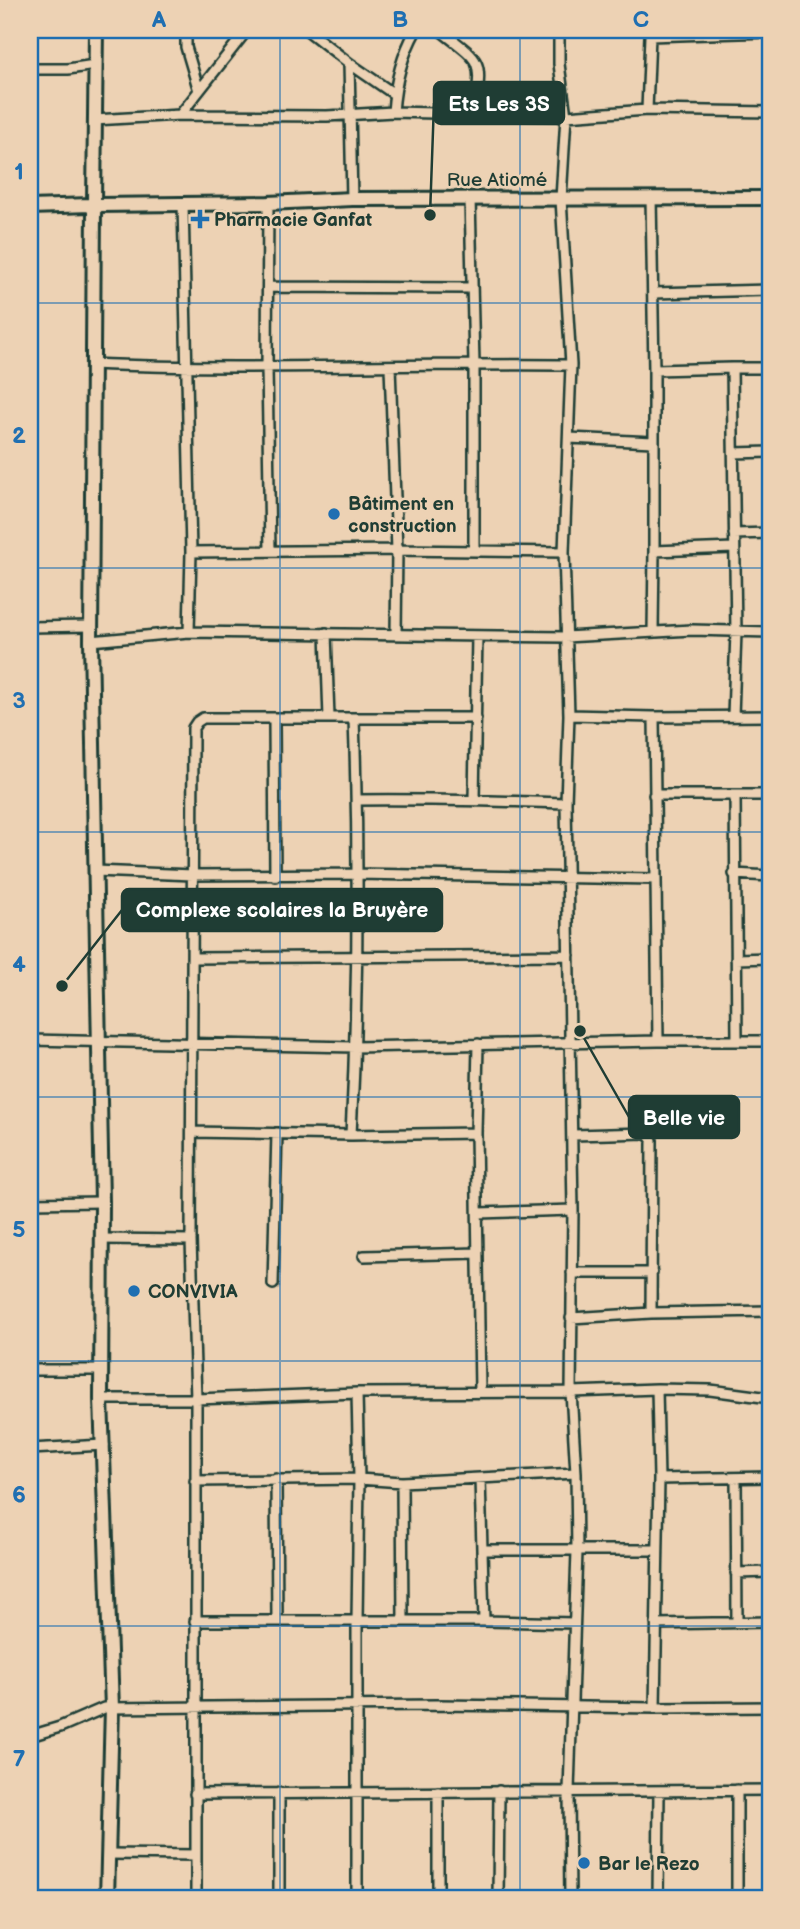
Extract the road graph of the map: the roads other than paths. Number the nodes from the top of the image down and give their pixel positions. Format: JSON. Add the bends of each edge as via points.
{"nodes":[{"id":1,"x":96,"y":30,"type":"edge"},
{"id":2,"x":186,"y":30,"type":"edge"},
{"id":3,"x":247,"y":30,"type":"edge"},
{"id":4,"x":307,"y":30,"type":"edge"},
{"id":5,"x":416,"y":30,"type":"edge"},
{"id":6,"x":440,"y":30,"type":"edge"},
{"id":7,"x":559,"y":30,"type":"edge"},
{"id":8,"x":770,"y":32,"type":"edge"},
{"id":9,"x":650,"y":33,"type":"edge"},
{"id":10,"x":349,"y":64,"type":"junction"},
{"id":11,"x":94,"y":65,"type":"junction"},
{"id":12,"x":30,"y":69,"type":"edge"},
{"id":13,"x":199,"y":91,"type":"junction"},
{"id":14,"x":394,"y":94,"type":"junction"},
{"id":15,"x":647,"y":110,"type":"junction"},
{"id":16,"x":393,"y":112,"type":"junction"},
{"id":17,"x":770,"y":112,"type":"edge"},
{"id":18,"x":475,"y":114,"type":"junction"},
{"id":19,"x":180,"y":115,"type":"junction"},
{"id":20,"x":351,"y":115,"type":"junction"},
{"id":21,"x":566,"y":116,"type":"junction"},
{"id":22,"x":94,"y":120,"type":"junction"},
{"id":23,"x":651,"y":197,"type":"junction"},
{"id":24,"x":470,"y":198,"type":"junction"},
{"id":25,"x":770,"y":198,"type":"edge"},
{"id":26,"x":352,"y":199,"type":"junction"},
{"id":27,"x":561,"y":199,"type":"junction"},
{"id":28,"x":268,"y":203,"type":"junction"},
{"id":29,"x":183,"y":204,"type":"junction"},
{"id":30,"x":94,"y":205,"type":"junction"},
{"id":31,"x":30,"y":207,"type":"edge"},
{"id":32,"x":268,"y":287,"type":"junction"},
{"id":33,"x":472,"y":288,"type":"junction"},
{"id":34,"x":770,"y":290,"type":"edge"},
{"id":35,"x":653,"y":293,"type":"junction"},
{"id":36,"x":92,"y":364,"type":"junction"},
{"id":37,"x":474,"y":364,"type":"junction"},
{"id":38,"x":571,"y":365,"type":"junction"},
{"id":39,"x":267,"y":367,"type":"junction"},
{"id":40,"x":390,"y":367,"type":"junction"},
{"id":41,"x":187,"y":368,"type":"junction"},
{"id":42,"x":732,"y":368,"type":"junction"},
{"id":43,"x":770,"y":368,"type":"edge"},
{"id":44,"x":654,"y":370,"type":"junction"},
{"id":45,"x":569,"y":438,"type":"junction"},
{"id":46,"x":653,"y":442,"type":"junction"},
{"id":47,"x":770,"y":452,"type":"edge"},
{"id":48,"x":734,"y":453,"type":"junction"},
{"id":49,"x":770,"y":533,"type":"edge"},
{"id":50,"x":734,"y":534,"type":"junction"},
{"id":51,"x":734,"y":548,"type":"junction"},
{"id":52,"x":397,"y":550,"type":"junction"},
{"id":53,"x":270,"y":551,"type":"junction"},
{"id":54,"x":474,"y":551,"type":"junction"},
{"id":55,"x":654,"y":551,"type":"junction"},
{"id":56,"x":191,"y":552,"type":"junction"},
{"id":57,"x":564,"y":552,"type":"junction"},
{"id":58,"x":91,"y":626,"type":"junction"},
{"id":59,"x":30,"y":628,"type":"edge"},
{"id":60,"x":189,"y":632,"type":"junction"},
{"id":61,"x":653,"y":632,"type":"junction"},
{"id":62,"x":736,"y":632,"type":"junction"},
{"id":63,"x":770,"y":632,"type":"edge"},
{"id":64,"x":326,"y":633,"type":"junction"},
{"id":65,"x":396,"y":634,"type":"junction"},
{"id":66,"x":477,"y":636,"type":"junction"},
{"id":67,"x":565,"y":637,"type":"junction"},
{"id":68,"x":90,"y":641,"type":"junction"},
{"id":69,"x":569,"y":715,"type":"junction"},
{"id":70,"x":733,"y":716,"type":"junction"},
{"id":71,"x":770,"y":716,"type":"edge"},
{"id":72,"x":654,"y":717,"type":"junction"},
{"id":73,"x":329,"y":718,"type":"junction"},
{"id":74,"x":476,"y":718,"type":"junction"},
{"id":75,"x":354,"y":719,"type":"junction"},
{"id":76,"x":274,"y":720,"type":"junction"},
{"id":77,"x":654,"y":795,"type":"junction"},
{"id":78,"x":735,"y":795,"type":"junction"},
{"id":79,"x":770,"y":795,"type":"edge"},
{"id":80,"x":474,"y":799,"type":"junction"},
{"id":81,"x":357,"y":800,"type":"junction"},
{"id":82,"x":566,"y":803,"type":"junction"},
{"id":83,"x":95,"y":871,"type":"junction"},
{"id":84,"x":356,"y":874,"type":"junction"},
{"id":85,"x":734,"y":874,"type":"junction"},
{"id":86,"x":193,"y":875,"type":"junction"},
{"id":87,"x":275,"y":876,"type":"junction"},
{"id":88,"x":770,"y":876,"type":"edge"},
{"id":89,"x":569,"y":878,"type":"junction"},
{"id":90,"x":656,"y":879,"type":"junction"},
{"id":91,"x":356,"y":955,"type":"junction"},
{"id":92,"x":569,"y":955,"type":"junction"},
{"id":93,"x":193,"y":958,"type":"junction"},
{"id":94,"x":736,"y":958,"type":"junction"},
{"id":95,"x":770,"y":958,"type":"edge"},
{"id":96,"x":30,"y":1040,"type":"edge"},
{"id":97,"x":98,"y":1040,"type":"junction"},
{"id":98,"x":658,"y":1041,"type":"junction"},
{"id":99,"x":737,"y":1041,"type":"junction"},
{"id":100,"x":770,"y":1041,"type":"edge"},
{"id":101,"x":192,"y":1042,"type":"junction"},
{"id":102,"x":570,"y":1042,"type":"junction"},
{"id":103,"x":478,"y":1044,"type":"junction"},
{"id":104,"x":355,"y":1047,"type":"junction"},
{"id":105,"x":192,"y":1132,"type":"junction"},
{"id":106,"x":277,"y":1132,"type":"junction"},
{"id":107,"x":476,"y":1133,"type":"junction"},
{"id":108,"x":351,"y":1135,"type":"junction"},
{"id":109,"x":573,"y":1135,"type":"junction"},
{"id":110,"x":102,"y":1202,"type":"junction"},
{"id":111,"x":30,"y":1203,"type":"edge"},
{"id":112,"x":573,"y":1210,"type":"junction"},
{"id":113,"x":479,"y":1213,"type":"junction"},
{"id":114,"x":101,"y":1239,"type":"junction"},
{"id":115,"x":191,"y":1240,"type":"junction"},
{"id":116,"x":478,"y":1253,"type":"junction"},
{"id":117,"x":364,"y":1256,"type":"dead end"},
{"id":118,"x":572,"y":1273,"type":"junction"},
{"id":119,"x":652,"y":1273,"type":"junction"},
{"id":120,"x":273,"y":1284,"type":"dead end"},
{"id":121,"x":770,"y":1311,"type":"edge"},
{"id":122,"x":650,"y":1313,"type":"junction"},
{"id":123,"x":570,"y":1318,"type":"junction"},
{"id":124,"x":30,"y":1370,"type":"edge"},
{"id":125,"x":101,"y":1370,"type":"junction"},
{"id":126,"x":657,"y":1389,"type":"junction"},
{"id":127,"x":480,"y":1391,"type":"junction"},
{"id":128,"x":571,"y":1392,"type":"junction"},
{"id":129,"x":357,"y":1393,"type":"junction"},
{"id":130,"x":770,"y":1398,"type":"edge"},
{"id":131,"x":101,"y":1399,"type":"junction"},
{"id":132,"x":196,"y":1399,"type":"junction"},
{"id":133,"x":104,"y":1445,"type":"junction"},
{"id":134,"x":30,"y":1449,"type":"edge"},
{"id":135,"x":576,"y":1473,"type":"junction"},
{"id":136,"x":770,"y":1477,"type":"edge"},
{"id":137,"x":481,"y":1478,"type":"junction"},
{"id":138,"x":276,"y":1479,"type":"junction"},
{"id":139,"x":359,"y":1479,"type":"junction"},
{"id":140,"x":659,"y":1479,"type":"junction"},
{"id":141,"x":736,"y":1479,"type":"junction"},
{"id":142,"x":195,"y":1481,"type":"junction"},
{"id":143,"x":402,"y":1482,"type":"junction"},
{"id":144,"x":482,"y":1550,"type":"junction"},
{"id":145,"x":657,"y":1550,"type":"junction"},
{"id":146,"x":577,"y":1551,"type":"junction"},
{"id":147,"x":770,"y":1572,"type":"edge"},
{"id":148,"x":736,"y":1573,"type":"junction"},
{"id":149,"x":485,"y":1620,"type":"junction"},
{"id":150,"x":277,"y":1621,"type":"junction"},
{"id":151,"x":357,"y":1621,"type":"junction"},
{"id":152,"x":403,"y":1621,"type":"junction"},
{"id":153,"x":195,"y":1622,"type":"junction"},
{"id":154,"x":737,"y":1622,"type":"junction"},
{"id":155,"x":770,"y":1622,"type":"edge"},
{"id":156,"x":574,"y":1623,"type":"junction"},
{"id":157,"x":656,"y":1624,"type":"junction"},
{"id":158,"x":357,"y":1707,"type":"junction"},
{"id":159,"x":770,"y":1707,"type":"edge"},
{"id":160,"x":196,"y":1708,"type":"junction"},
{"id":161,"x":572,"y":1708,"type":"junction"},
{"id":162,"x":655,"y":1708,"type":"junction"},
{"id":163,"x":112,"y":1709,"type":"junction"},
{"id":164,"x":30,"y":1736,"type":"edge"},
{"id":165,"x":737,"y":1790,"type":"junction"},
{"id":166,"x":770,"y":1790,"type":"edge"},
{"id":167,"x":499,"y":1791,"type":"junction"},
{"id":168,"x":569,"y":1791,"type":"junction"},
{"id":169,"x":659,"y":1791,"type":"junction"},
{"id":170,"x":357,"y":1792,"type":"junction"},
{"id":171,"x":438,"y":1792,"type":"junction"},
{"id":172,"x":279,"y":1793,"type":"junction"},
{"id":173,"x":195,"y":1794,"type":"junction"},
{"id":174,"x":109,"y":1854,"type":"junction"},
{"id":175,"x":195,"y":1855,"type":"junction"},
{"id":176,"x":107,"y":1899,"type":"edge"},
{"id":177,"x":196,"y":1899,"type":"edge"},
{"id":178,"x":279,"y":1899,"type":"edge"},
{"id":179,"x":357,"y":1899,"type":"edge"},
{"id":180,"x":438,"y":1899,"type":"edge"},
{"id":181,"x":498,"y":1899,"type":"edge"},
{"id":182,"x":570,"y":1899,"type":"edge"},
{"id":183,"x":658,"y":1899,"type":"edge"},
{"id":184,"x":737,"y":1899,"type":"edge"}],
"edges":[{"from":1,"to":11,"type":"street"},
{"from":2,"to":13,"type":"street"},
{"from":3,"to":13,"type":"street"},
{"from":4,"to":10,"type":"street"},
{"from":5,"to":14,"type":"street","via":[[405,51]]},
{"from":6,"to":18,"type":"street","via":[[477,60]]},
{"from":7,"to":21,"type":"street"},
{"from":8,"to":9,"type":"street"},
{"from":9,"to":15,"type":"street"},
{"from":10,"to":14,"type":"street"},
{"from":10,"to":20,"type":"street"},
{"from":11,"to":12,"type":"street"},
{"from":11,"to":22,"type":"street"},
{"from":13,"to":19,"type":"street"},
{"from":14,"to":16,"type":"street"},
{"from":15,"to":17,"type":"street"},
{"from":15,"to":21,"type":"street"},
{"from":16,"to":18,"type":"street"},
{"from":16,"to":20,"type":"street"},
{"from":18,"to":21,"type":"street"},
{"from":19,"to":20,"type":"street"},
{"from":19,"to":22,"type":"street"},
{"from":20,"to":26,"type":"street"},
{"from":21,"to":27,"type":"street"},
{"from":22,"to":30,"type":"street"},
{"from":23,"to":25,"type":"street","name":"Rue Atiomé"},
{"from":23,"to":27,"type":"street","name":"Rue Atiomé"},
{"from":23,"to":35,"type":"street"},
{"from":24,"to":26,"type":"street","name":"Rue Atiomé"},
{"from":24,"to":27,"type":"street","name":"Rue Atiomé"},
{"from":24,"to":33,"type":"street"},
{"from":26,"to":28,"type":"street","name":"Rue Atiomé"},
{"from":27,"to":38,"type":"street"},
{"from":28,"to":29,"type":"street","name":"Rue Atiomé"},
{"from":28,"to":32,"type":"street"},
{"from":29,"to":30,"type":"street","name":"Rue Atiomé"},
{"from":29,"to":41,"type":"street"},
{"from":30,"to":31,"type":"street","name":"Rue Atiomé"},
{"from":30,"to":36,"type":"street"},
{"from":32,"to":33,"type":"street"},
{"from":32,"to":39,"type":"street"},
{"from":33,"to":37,"type":"street"},
{"from":34,"to":35,"type":"street"},
{"from":35,"to":44,"type":"street"},
{"from":36,"to":41,"type":"street"},
{"from":36,"to":58,"type":"street"},
{"from":37,"to":38,"type":"street"},
{"from":37,"to":40,"type":"street"},
{"from":37,"to":54,"type":"street"},
{"from":38,"to":45,"type":"street"},
{"from":39,"to":40,"type":"street"},
{"from":39,"to":41,"type":"street"},
{"from":39,"to":53,"type":"street"},
{"from":40,"to":52,"type":"street"},
{"from":41,"to":56,"type":"street"},
{"from":42,"to":43,"type":"street"},
{"from":42,"to":44,"type":"street"},
{"from":42,"to":48,"type":"street"},
{"from":44,"to":46,"type":"street"},
{"from":45,"to":46,"type":"street"},
{"from":45,"to":57,"type":"street"},
{"from":46,"to":55,"type":"street"},
{"from":47,"to":48,"type":"street"},
{"from":48,"to":50,"type":"street"},
{"from":49,"to":50,"type":"street"},
{"from":50,"to":51,"type":"street"},
{"from":51,"to":55,"type":"street"},
{"from":51,"to":62,"type":"street"},
{"from":52,"to":53,"type":"street"},
{"from":52,"to":54,"type":"street"},
{"from":52,"to":65,"type":"street"},
{"from":53,"to":56,"type":"street"},
{"from":54,"to":57,"type":"street"},
{"from":55,"to":61,"type":"street"},
{"from":56,"to":60,"type":"street"},
{"from":57,"to":67,"type":"street"},
{"from":58,"to":59,"type":"street"},
{"from":58,"to":68,"type":"street"},
{"from":60,"to":64,"type":"street"},
{"from":60,"to":68,"type":"street"},
{"from":61,"to":62,"type":"street"},
{"from":61,"to":67,"type":"street"},
{"from":62,"to":63,"type":"street"},
{"from":62,"to":70,"type":"street"},
{"from":64,"to":65,"type":"street"},
{"from":64,"to":73,"type":"street"},
{"from":65,"to":66,"type":"street"},
{"from":66,"to":67,"type":"street"},
{"from":66,"to":74,"type":"street"},
{"from":67,"to":69,"type":"street"},
{"from":68,"to":83,"type":"street"},
{"from":69,"to":72,"type":"street"},
{"from":69,"to":82,"type":"street"},
{"from":70,"to":71,"type":"street"},
{"from":70,"to":72,"type":"street"},
{"from":72,"to":77,"type":"street"},
{"from":73,"to":75,"type":"street"},
{"from":73,"to":76,"type":"street"},
{"from":74,"to":75,"type":"street"},
{"from":74,"to":80,"type":"street"},
{"from":75,"to":81,"type":"street"},
{"from":76,"to":86,"type":"street","via":[[203,718],[193,728]]},
{"from":76,"to":87,"type":"street"},
{"from":77,"to":78,"type":"street"},
{"from":77,"to":90,"type":"street"},
{"from":78,"to":79,"type":"street"},
{"from":78,"to":85,"type":"street"},
{"from":80,"to":81,"type":"street"},
{"from":80,"to":82,"type":"street"},
{"from":81,"to":84,"type":"street"},
{"from":82,"to":89,"type":"street"},
{"from":83,"to":86,"type":"street"},
{"from":83,"to":97,"type":"street"},
{"from":84,"to":87,"type":"street"},
{"from":84,"to":89,"type":"street"},
{"from":84,"to":91,"type":"street"},
{"from":85,"to":88,"type":"street"},
{"from":85,"to":94,"type":"street"},
{"from":86,"to":87,"type":"street"},
{"from":86,"to":93,"type":"street"},
{"from":89,"to":90,"type":"street"},
{"from":89,"to":92,"type":"street"},
{"from":90,"to":98,"type":"street"},
{"from":91,"to":92,"type":"street"},
{"from":91,"to":93,"type":"street"},
{"from":91,"to":104,"type":"street"},
{"from":92,"to":102,"type":"street"},
{"from":93,"to":101,"type":"street"},
{"from":94,"to":95,"type":"street"},
{"from":94,"to":99,"type":"street"},
{"from":96,"to":97,"type":"street"},
{"from":97,"to":101,"type":"street"},
{"from":97,"to":110,"type":"street"},
{"from":98,"to":99,"type":"street"},
{"from":98,"to":102,"type":"street"},
{"from":99,"to":100,"type":"street"},
{"from":101,"to":104,"type":"street"},
{"from":101,"to":105,"type":"street"},
{"from":102,"to":103,"type":"street"},
{"from":102,"to":109,"type":"street"},
{"from":103,"to":104,"type":"street"},
{"from":103,"to":107,"type":"street"},
{"from":104,"to":108,"type":"street"},
{"from":105,"to":106,"type":"street"},
{"from":105,"to":115,"type":"street"},
{"from":106,"to":108,"type":"street"},
{"from":106,"to":120,"type":"street"},
{"from":107,"to":108,"type":"street"},
{"from":107,"to":113,"type":"street"},
{"from":109,"to":112,"type":"street"},
{"from":109,"to":119,"type":"street","via":[[650,1136]]},
{"from":110,"to":111,"type":"street"},
{"from":110,"to":114,"type":"street"},
{"from":112,"to":113,"type":"street"},
{"from":112,"to":118,"type":"street"},
{"from":113,"to":116,"type":"street"},
{"from":114,"to":115,"type":"street"},
{"from":114,"to":125,"type":"street"},
{"from":115,"to":132,"type":"street"},
{"from":116,"to":117,"type":"street"},
{"from":116,"to":127,"type":"street"},
{"from":118,"to":119,"type":"street"},
{"from":118,"to":123,"type":"street"},
{"from":119,"to":122,"type":"street"},
{"from":121,"to":122,"type":"street"},
{"from":122,"to":123,"type":"street"},
{"from":123,"to":128,"type":"street"},
{"from":124,"to":125,"type":"street"},
{"from":125,"to":131,"type":"street"},
{"from":126,"to":128,"type":"street"},
{"from":126,"to":130,"type":"street"},
{"from":126,"to":140,"type":"street"},
{"from":127,"to":128,"type":"street"},
{"from":127,"to":129,"type":"street"},
{"from":128,"to":135,"type":"street"},
{"from":129,"to":132,"type":"street"},
{"from":129,"to":139,"type":"street"},
{"from":131,"to":132,"type":"street"},
{"from":131,"to":133,"type":"street"},
{"from":132,"to":142,"type":"street"},
{"from":133,"to":134,"type":"street"},
{"from":133,"to":163,"type":"street"},
{"from":135,"to":137,"type":"street"},
{"from":135,"to":146,"type":"street"},
{"from":136,"to":141,"type":"street"},
{"from":137,"to":143,"type":"street"},
{"from":137,"to":144,"type":"street"},
{"from":138,"to":139,"type":"street"},
{"from":138,"to":142,"type":"street"},
{"from":138,"to":150,"type":"street"},
{"from":139,"to":143,"type":"street"},
{"from":139,"to":151,"type":"street"},
{"from":140,"to":141,"type":"street"},
{"from":140,"to":145,"type":"street"},
{"from":141,"to":148,"type":"street"},
{"from":142,"to":153,"type":"street"},
{"from":143,"to":152,"type":"street"},
{"from":144,"to":146,"type":"street"},
{"from":144,"to":149,"type":"street"},
{"from":145,"to":146,"type":"street"},
{"from":145,"to":157,"type":"street"},
{"from":146,"to":156,"type":"street"},
{"from":147,"to":148,"type":"street"},
{"from":148,"to":154,"type":"street"},
{"from":149,"to":152,"type":"street"},
{"from":149,"to":156,"type":"street"},
{"from":150,"to":151,"type":"street"},
{"from":150,"to":153,"type":"street"},
{"from":151,"to":152,"type":"street"},
{"from":151,"to":158,"type":"street"},
{"from":153,"to":160,"type":"street"},
{"from":154,"to":155,"type":"street"},
{"from":154,"to":157,"type":"street"},
{"from":156,"to":161,"type":"street"},
{"from":157,"to":162,"type":"street"},
{"from":158,"to":160,"type":"street"},
{"from":158,"to":161,"type":"street"},
{"from":158,"to":170,"type":"street"},
{"from":159,"to":162,"type":"street"},
{"from":160,"to":163,"type":"street"},
{"from":160,"to":173,"type":"street"},
{"from":161,"to":162,"type":"street"},
{"from":161,"to":168,"type":"street"},
{"from":163,"to":164,"type":"street"},
{"from":163,"to":174,"type":"street"},
{"from":165,"to":166,"type":"street"},
{"from":165,"to":169,"type":"street"},
{"from":165,"to":184,"type":"street"},
{"from":167,"to":168,"type":"street"},
{"from":167,"to":171,"type":"street"},
{"from":167,"to":181,"type":"street"},
{"from":168,"to":169,"type":"street"},
{"from":168,"to":182,"type":"street"},
{"from":169,"to":183,"type":"street"},
{"from":170,"to":171,"type":"street"},
{"from":170,"to":172,"type":"street"},
{"from":170,"to":179,"type":"street"},
{"from":171,"to":180,"type":"street"},
{"from":172,"to":173,"type":"street"},
{"from":172,"to":178,"type":"street"},
{"from":173,"to":175,"type":"street"},
{"from":174,"to":175,"type":"street"},
{"from":174,"to":176,"type":"street"},
{"from":175,"to":177,"type":"street"}]}
